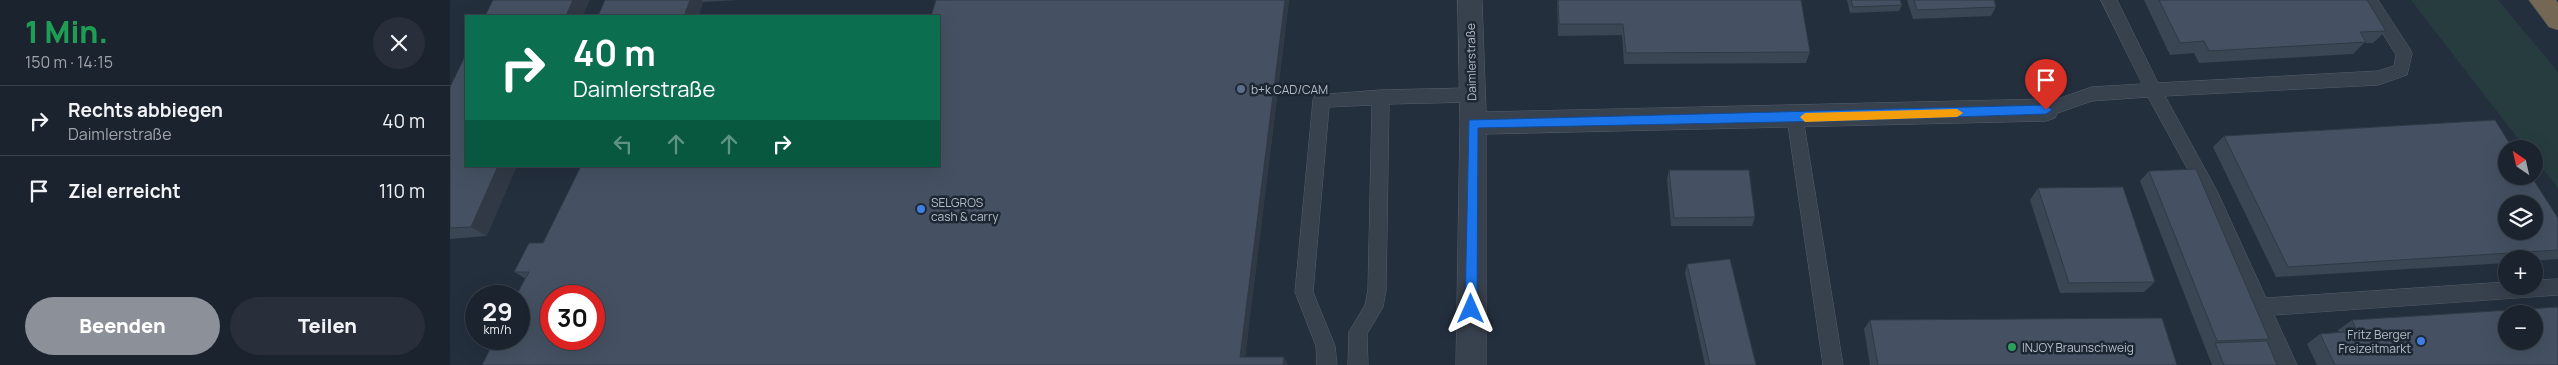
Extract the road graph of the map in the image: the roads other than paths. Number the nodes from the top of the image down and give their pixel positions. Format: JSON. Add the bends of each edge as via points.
{"nodes":[{"id":1,"x":1470,"y":0,"type":"edge"},
{"id":2,"x":2109,"y":0,"type":"edge"},
{"id":3,"x":2370,"y":0,"type":"edge"},
{"id":4,"x":2541,"y":0,"type":"edge"},
{"id":5,"x":2558,"y":20,"type":"edge"},
{"id":6,"x":2153,"y":90,"type":"junction"},
{"id":7,"x":1472,"y":95,"type":"junction"},
{"id":8,"x":1381,"y":98,"type":"junction"},
{"id":9,"x":2046,"y":110,"type":"joint"},
{"id":10,"x":1795,"y":118,"type":"junction"},
{"id":11,"x":1473,"y":123,"type":"junction"},
{"id":12,"x":2558,"y":286,"type":"edge"},
{"id":13,"x":2261,"y":308,"type":"junction"},
{"id":14,"x":1327,"y":365,"type":"edge"},
{"id":15,"x":1358,"y":365,"type":"edge"},
{"id":16,"x":1471,"y":365,"type":"edge"},
{"id":17,"x":1833,"y":365,"type":"edge"},
{"id":18,"x":2287,"y":365,"type":"edge"}],
"edges":[{"from":1,"to":7,"type":"street","name":"Daimlerstraße"},
{"from":2,"to":6,"type":"lane"},
{"from":3,"to":6,"type":"lane","via":[[2404,54],[2400,70],[2378,78]]},
{"from":4,"to":5,"type":"highway"},
{"from":6,"to":9,"type":"lane","via":[[2092,94]]},
{"from":6,"to":13,"type":"lane","via":[[2211,196]]},
{"from":7,"to":8,"type":"lane"},
{"from":7,"to":11,"type":"street","name":"Daimlerstraße"},
{"from":8,"to":14,"type":"lane","via":[[1320,100],[1304,292],[1308,309],[1322,334]]},
{"from":8,"to":15,"type":"lane","via":[[1377,290],[1374,307],[1358,332]]},
{"from":9,"to":10,"type":"street"},
{"from":10,"to":11,"type":"street"},
{"from":10,"to":17,"type":"lane"},
{"from":11,"to":16,"type":"street","name":"Daimlerstraße"},
{"from":12,"to":13,"type":"lane"},
{"from":13,"to":18,"type":"lane"}]}
